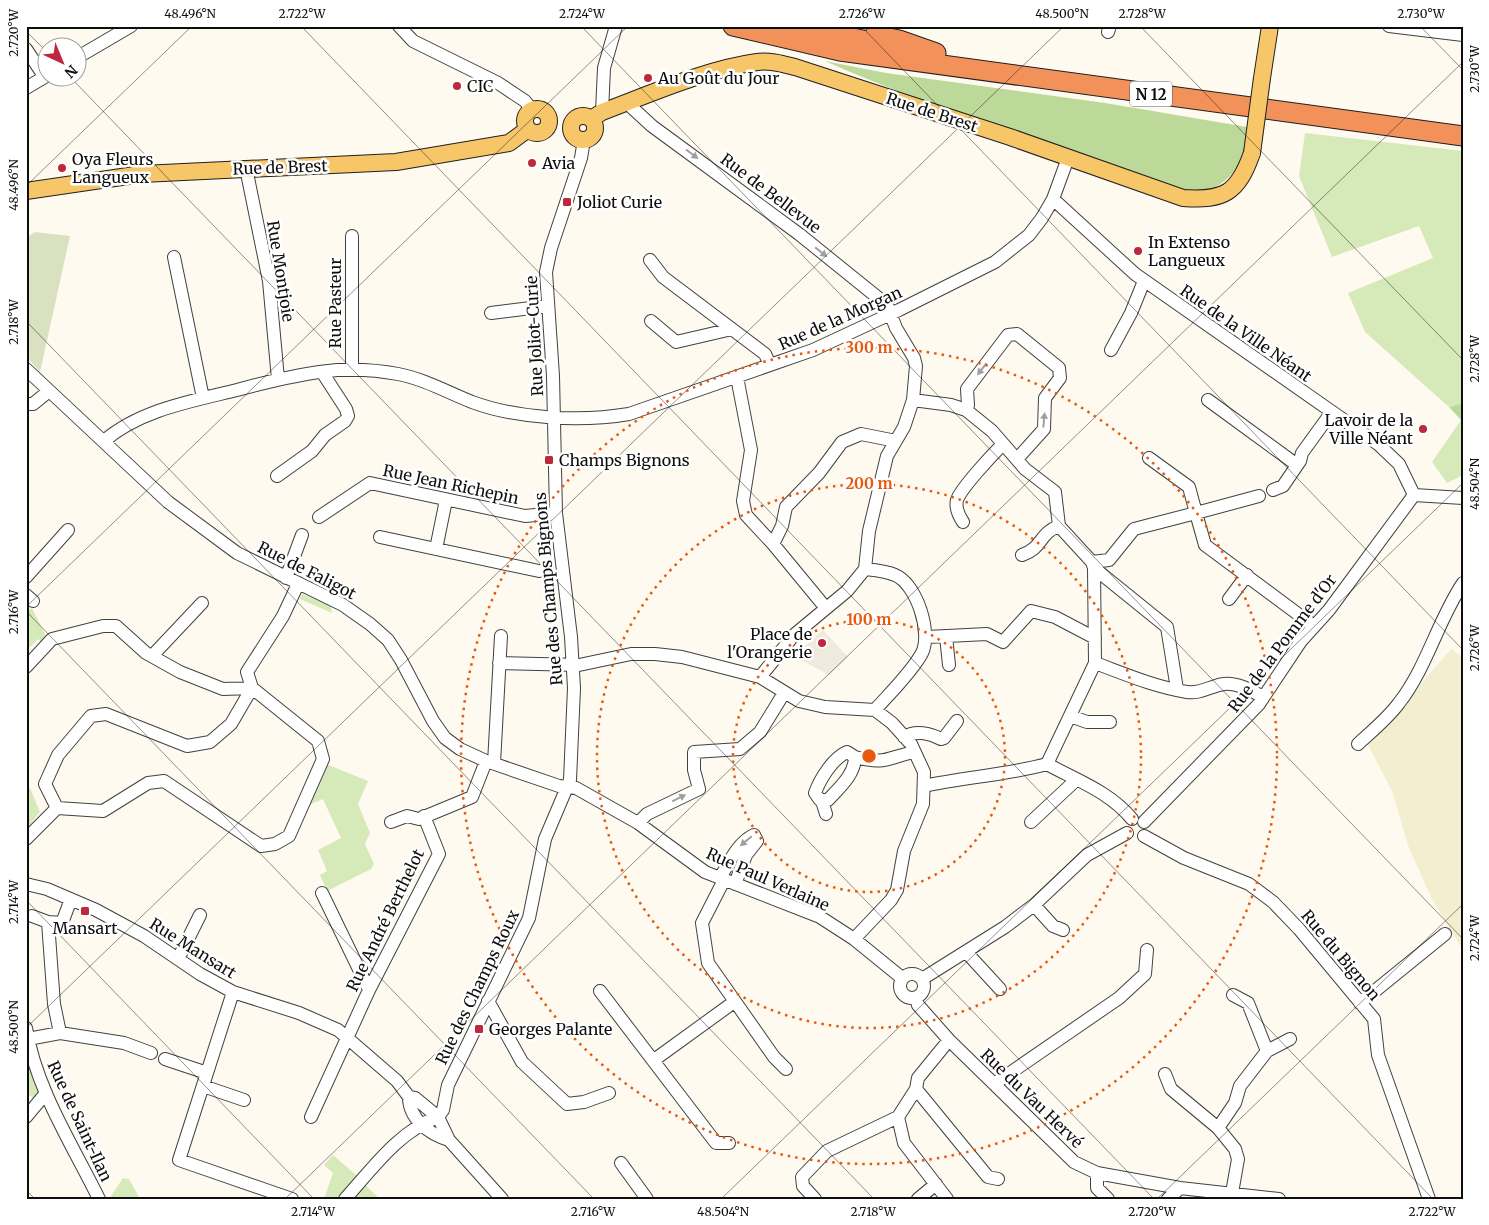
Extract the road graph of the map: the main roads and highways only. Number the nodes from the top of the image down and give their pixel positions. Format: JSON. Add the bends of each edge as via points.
{"nodes":[{"id":1,"x":733,"y":26,"type":"edge"},
{"id":2,"x":760,"y":26,"type":"edge"},
{"id":3,"x":795,"y":26,"type":"edge"},
{"id":4,"x":835,"y":26,"type":"edge"},
{"id":5,"x":1270,"y":26,"type":"edge"},
{"id":6,"x":840,"y":51,"type":"junction"},
{"id":7,"x":936,"y":53,"type":"junction"},
{"id":8,"x":597,"y":116,"type":"junction"},
{"id":9,"x":548,"y":122,"type":"junction"},
{"id":10,"x":1463,"y":124,"type":"edge"},
{"id":11,"x":571,"y":126,"type":"junction"},
{"id":12,"x":528,"y":129,"type":"junction"},
{"id":13,"x":1463,"y":136,"type":"edge"},
{"id":14,"x":26,"y":191,"type":"edge"}],
"edges":[{"from":1,"to":6,"type":"highway"},
{"from":2,"to":6,"type":"highway","number":"N 12"},
{"from":3,"to":7,"type":"highway","number":"N 12","via":[[865,42]]},
{"from":4,"to":7,"type":"highway","via":[[898,40]]},
{"from":5,"to":8,"type":"main road","name":"Rue de Brest","bridge":true,"via":[[1252,153],[1246,171],[1225,194],[1209,200],[1183,198],[781,63],[758,62],[734,67]]},
{"from":6,"to":13,"type":"highway","number":"N 12"},
{"from":7,"to":10,"type":"highway","number":"N 12"},
{"from":8,"to":11,"type":"main road","via":[[580,116]]},
{"from":8,"to":11,"type":"main road","via":[[595,130],[584,140],[577,138]]},
{"from":9,"to":11,"type":"main road"},
{"from":9,"to":12,"type":"main road","via":[[539,133]]},
{"from":9,"to":12,"type":"main road","via":[[542,110],[532,110],[525,119]]},
{"from":12,"to":14,"type":"main road","name":"Rue de Brest","via":[[508,143],[406,160],[142,174]]}]}
